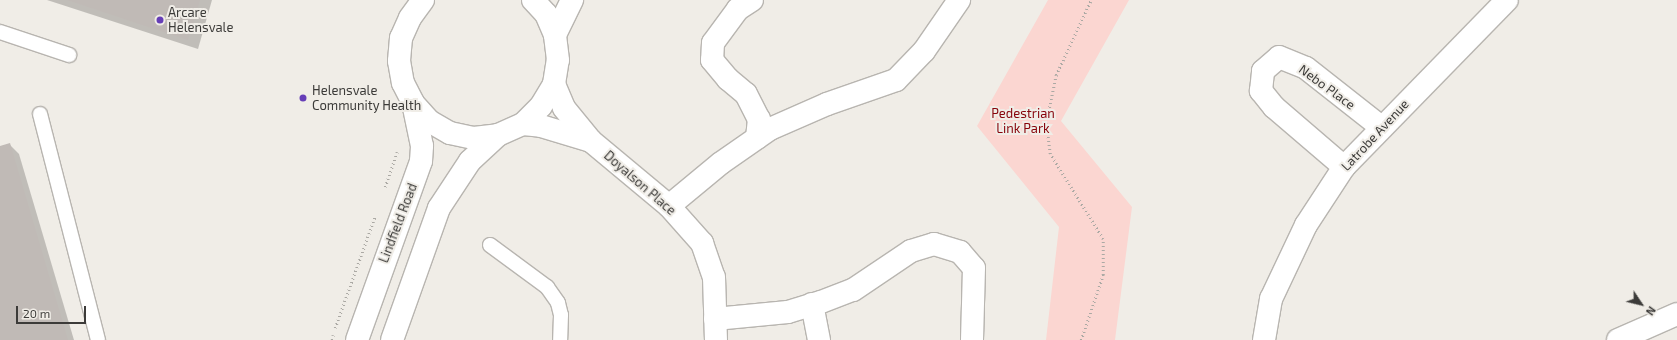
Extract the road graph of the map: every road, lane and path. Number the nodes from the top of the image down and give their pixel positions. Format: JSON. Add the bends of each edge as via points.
{"nodes":[{"id":1,"x":423,"y":0,"type":"edge"},
{"id":2,"x":533,"y":0,"type":"edge"},
{"id":3,"x":572,"y":0,"type":"edge"},
{"id":4,"x":752,"y":0,"type":"edge"},
{"id":5,"x":959,"y":0,"type":"edge"},
{"id":6,"x":1091,"y":0,"type":"edge"},
{"id":7,"x":1507,"y":0,"type":"edge"},
{"id":8,"x":0,"y":32,"type":"edge"},
{"id":9,"x":555,"y":35,"type":"junction"},
{"id":10,"x":69,"y":55,"type":"dead end"},
{"id":11,"x":554,"y":84,"type":"junction"},
{"id":12,"x":413,"y":103,"type":"junction"},
{"id":13,"x":40,"y":114,"type":"dead end"},
{"id":14,"x":523,"y":124,"type":"junction"},
{"id":15,"x":1381,"y":127,"type":"junction"},
{"id":16,"x":498,"y":135,"type":"junction"},
{"id":17,"x":757,"y":138,"type":"junction"},
{"id":18,"x":591,"y":141,"type":"junction"},
{"id":19,"x":400,"y":145,"type":"dead end"},
{"id":20,"x":1344,"y":167,"type":"junction"},
{"id":21,"x":383,"y":194,"type":"dead end"},
{"id":22,"x":669,"y":206,"type":"junction"},
{"id":23,"x":378,"y":208,"type":"dead end"},
{"id":24,"x":490,"y":245,"type":"dead end"},
{"id":25,"x":812,"y":304,"type":"junction"},
{"id":26,"x":1677,"y":314,"type":"edge"},
{"id":27,"x":716,"y":330,"type":"edge"},
{"id":28,"x":98,"y":340,"type":"edge"},
{"id":29,"x":332,"y":340,"type":"edge"},
{"id":30,"x":358,"y":340,"type":"edge"},
{"id":31,"x":392,"y":340,"type":"edge"},
{"id":32,"x":560,"y":340,"type":"edge"},
{"id":33,"x":819,"y":340,"type":"edge"},
{"id":34,"x":972,"y":340,"type":"edge"},
{"id":35,"x":1081,"y":340,"type":"edge"},
{"id":36,"x":1264,"y":340,"type":"edge"},
{"id":37,"x":1618,"y":340,"type":"edge"}],
"edges":[{"from":1,"to":12,"type":"street","via":[[410,18],[401,38],[399,61],[403,83]]},
{"from":2,"to":9,"type":"street","via":[[546,14]]},
{"from":3,"to":9,"type":"street"},
{"from":4,"to":17,"type":"street","via":[[738,9],[713,43],[712,60],[728,79],[746,94],[759,119]]},
{"from":5,"to":17,"type":"street","via":[[924,51],[896,80],[791,118]]},
{"from":6,"to":35,"type":"path","via":[[1056,75],[1046,123],[1050,154],[1103,239],[1103,276]]},
{"from":7,"to":15,"type":"street","name":"Latrobe Avenue"},
{"from":8,"to":10,"type":"lane"},
{"from":9,"to":11,"type":"street","via":[[558,60]]},
{"from":11,"to":14,"type":"street","via":[[542,106]]},
{"from":11,"to":18,"type":"street","name":"Doyalson Place","via":[[564,108]]},
{"from":12,"to":16,"type":"street","via":[[429,121],[450,133],[474,138]]},
{"from":12,"to":30,"type":"street","name":"Lindfield Road","via":[[422,146],[421,161]]},
{"from":13,"to":28,"type":"lane"},
{"from":14,"to":16,"type":"street"},
{"from":14,"to":18,"type":"street","name":"Doyalson Place","via":[[541,126]]},
{"from":15,"to":20,"type":"street","name":"Latrobe Avenue"},
{"from":15,"to":20,"type":"street","name":"Nebo Place","via":[[1306,68],[1279,57],[1263,72],[1261,91],[1274,107]]},
{"from":16,"to":31,"type":"street","via":[[470,161],[439,208]]},
{"from":17,"to":22,"type":"street"},
{"from":18,"to":22,"type":"street","name":"Doyalson Place"},
{"from":19,"to":21,"type":"path"},
{"from":20,"to":36,"type":"street","name":"Latrobe Avenue","via":[[1306,225],[1271,299]]},
{"from":22,"to":27,"type":"street","name":"Doyalson Place","via":[[702,243],[714,277]]},
{"from":23,"to":29,"type":"path","via":[[340,309]]},
{"from":24,"to":32,"type":"lane","via":[[547,288],[558,302]]},
{"from":25,"to":27,"type":"street"},
{"from":25,"to":33,"type":"street"},
{"from":25,"to":34,"type":"street","via":[[852,290],[911,251],[934,244],[960,252],[974,268]]},
{"from":26,"to":37,"type":"street"}]}
